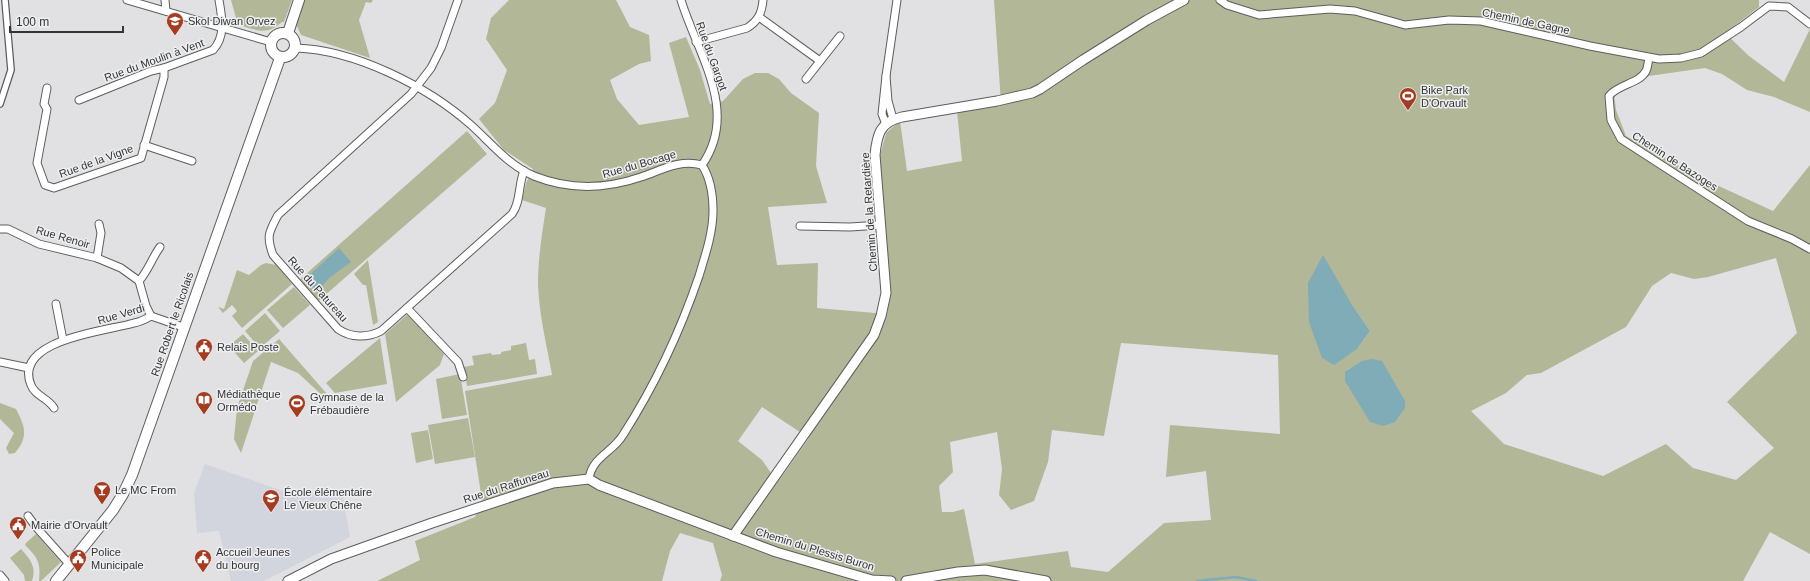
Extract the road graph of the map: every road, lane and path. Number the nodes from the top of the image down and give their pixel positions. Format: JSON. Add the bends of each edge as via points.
{"nodes":[{"id":1,"x":5,"y":0,"type":"edge"},
{"id":2,"x":127,"y":0,"type":"edge"},
{"id":3,"x":165,"y":0,"type":"edge"},
{"id":4,"x":219,"y":0,"type":"edge"},
{"id":5,"x":299,"y":0,"type":"edge"},
{"id":6,"x":458,"y":0,"type":"edge"},
{"id":7,"x":681,"y":0,"type":"edge"},
{"id":8,"x":763,"y":0,"type":"edge"},
{"id":9,"x":897,"y":0,"type":"edge"},
{"id":10,"x":1184,"y":0,"type":"edge"},
{"id":11,"x":1220,"y":0,"type":"edge"},
{"id":12,"x":1766,"y":3,"type":"edge"},
{"id":13,"x":166,"y":11,"type":"junction"},
{"id":14,"x":759,"y":17,"type":"junction"},
{"id":15,"x":1810,"y":24,"type":"edge"},
{"id":16,"x":223,"y":27,"type":"junction"},
{"id":17,"x":288,"y":33,"type":"junction"},
{"id":18,"x":840,"y":36,"type":"dead end"},
{"id":19,"x":271,"y":42,"type":"junction"},
{"id":20,"x":696,"y":42,"type":"junction"},
{"id":21,"x":296,"y":48,"type":"junction"},
{"id":22,"x":280,"y":58,"type":"junction"},
{"id":23,"x":1649,"y":58,"type":"junction"},
{"id":24,"x":820,"y":61,"type":"junction"},
{"id":25,"x":164,"y":68,"type":"junction"},
{"id":26,"x":806,"y":79,"type":"dead end"},
{"id":27,"x":416,"y":87,"type":"junction"},
{"id":28,"x":47,"y":88,"type":"dead end"},
{"id":29,"x":79,"y":100,"type":"dead end"},
{"id":30,"x":0,"y":104,"type":"edge"},
{"id":31,"x":889,"y":121,"type":"junction"},
{"id":32,"x":144,"y":145,"type":"junction"},
{"id":33,"x":192,"y":161,"type":"dead end"},
{"id":34,"x":702,"y":165,"type":"junction"},
{"id":35,"x":524,"y":171,"type":"junction"},
{"id":36,"x":99,"y":224,"type":"dead end"},
{"id":37,"x":881,"y":225,"type":"junction"},
{"id":38,"x":800,"y":226,"type":"dead end"},
{"id":39,"x":0,"y":229,"type":"edge"},
{"id":40,"x":160,"y":247,"type":"dead end"},
{"id":41,"x":1810,"y":249,"type":"edge"},
{"id":42,"x":97,"y":258,"type":"junction"},
{"id":43,"x":139,"y":281,"type":"junction"},
{"id":44,"x":56,"y":304,"type":"dead end"},
{"id":45,"x":407,"y":308,"type":"junction"},
{"id":46,"x":151,"y":316,"type":"junction"},
{"id":47,"x":183,"y":327,"type":"junction"},
{"id":48,"x":63,"y":340,"type":"junction"},
{"id":49,"x":0,"y":362,"type":"edge"},
{"id":50,"x":29,"y":368,"type":"junction"},
{"id":51,"x":463,"y":377,"type":"dead end"},
{"id":52,"x":54,"y":408,"type":"dead end"},
{"id":53,"x":589,"y":479,"type":"junction"},
{"id":54,"x":28,"y":516,"type":"dead end"},
{"id":55,"x":734,"y":536,"type":"junction"},
{"id":56,"x":70,"y":565,"type":"junction"},
{"id":57,"x":0,"y":575,"type":"edge"},
{"id":58,"x":5,"y":581,"type":"edge"},
{"id":59,"x":56,"y":581,"type":"edge"},
{"id":60,"x":288,"y":581,"type":"edge"},
{"id":61,"x":891,"y":581,"type":"edge"},
{"id":62,"x":906,"y":581,"type":"edge"},
{"id":63,"x":1046,"y":581,"type":"edge"}],
"edges":[{"from":1,"to":30,"type":"street","via":[[11,70]]},
{"from":2,"to":13,"type":"street"},
{"from":3,"to":13,"type":"street"},
{"from":4,"to":16,"type":"street"},
{"from":5,"to":17,"type":"main road"},
{"from":6,"to":27,"type":"street","name":"Rue du Patureau","via":[[441,48],[431,68]]},
{"from":7,"to":20,"type":"street","name":"Rue du Gargot"},
{"from":8,"to":14,"type":"street"},
{"from":9,"to":31,"type":"street","via":[[886,76]]},
{"from":10,"to":31,"type":"street","via":[[1147,20],[1032,93]]},
{"from":11,"to":23,"type":"street","name":"Chemin de Gagne","via":[[1227,5],[1259,15],[1330,9],[1355,11],[1405,25],[1449,20],[1481,21]]},
{"from":12,"to":15,"type":"street","name":"Chemin de Gagne","via":[[1788,7]]},
{"from":12,"to":23,"type":"street","name":"Chemin de Gagne","via":[[1741,27],[1701,53],[1681,58]]},
{"from":13,"to":16,"type":"street"},
{"from":14,"to":20,"type":"street","via":[[747,28]]},
{"from":14,"to":24,"type":"street"},
{"from":16,"to":19,"type":"street"},
{"from":16,"to":25,"type":"street","name":"Rue du Moulin à Vent","via":[[218,44],[213,50]]},
{"from":17,"to":19,"type":"main road","via":[[278,34]]},
{"from":17,"to":21,"type":"main road","via":[[295,40]]},
{"from":18,"to":24,"type":"street"},
{"from":19,"to":22,"type":"main road","via":[[272,52]]},
{"from":20,"to":34,"type":"street","name":"Rue du Gargot","via":[[712,85],[718,114],[713,144]]},
{"from":21,"to":22,"type":"main road","via":[[289,56]]},
{"from":21,"to":27,"type":"street","name":"Rue du Bocage","via":[[324,51],[357,60]]},
{"from":22,"to":47,"type":"main road","name":"Rue Robert le Ricolais"},
{"from":23,"to":41,"type":"street","name":"Chemin de Bazoges","via":[[1646,71],[1613,90],[1609,96],[1611,120],[1621,139],[1748,221]]},
{"from":24,"to":26,"type":"street"},
{"from":25,"to":29,"type":"street","name":"Rue du Moulin à Vent"},
{"from":25,"to":32,"type":"street","name":"Rue de la Vigne","via":[[164,78]]},
{"from":27,"to":35,"type":"street","name":"Rue du Bocage","via":[[457,113],[494,148]]},
{"from":27,"to":45,"type":"street","name":"Rue du Patureau","via":[[406,100],[278,215],[270,230],[268,243],[273,255],[346,335],[376,334]]},
{"from":28,"to":32,"type":"street","name":"Rue de la Vigne","via":[[44,104],[47,108],[37,163],[45,185],[54,188],[141,158]]},
{"from":31,"to":37,"type":"street","name":"Chemin de la Retardière","via":[[881,128],[875,155]]},
{"from":32,"to":33,"type":"street"},
{"from":34,"to":35,"type":"street","name":"Rue du Bocage","via":[[680,163],[600,187],[552,181]]},
{"from":34,"to":53,"type":"street","via":[[708,175],[713,194],[714,213],[705,256],[687,310],[639,410],[620,440],[594,463]]},
{"from":35,"to":45,"type":"street","name":"Rue du Patureau","via":[[516,208],[512,214]]},
{"from":36,"to":42,"type":"street","name":"Rue Renoir","via":[[101,233]]},
{"from":37,"to":38,"type":"street"},
{"from":37,"to":55,"type":"street","name":"Chemin de la Retardière","via":[[886,293],[874,335]]},
{"from":39,"to":42,"type":"street","name":"Rue Renoir","via":[[8,229],[39,244]]},
{"from":40,"to":43,"type":"street"},
{"from":42,"to":43,"type":"street","name":"Rue Renoir","via":[[121,268]]},
{"from":43,"to":46,"type":"street"},
{"from":44,"to":48,"type":"street"},
{"from":45,"to":51,"type":"street","via":[[458,362]]},
{"from":46,"to":47,"type":"street","name":"Rue Verdi"},
{"from":46,"to":48,"type":"street","name":"Rue Verdi","via":[[136,323]]},
{"from":47,"to":56,"type":"main road","name":"Rue Robert le Ricolais","via":[[123,494]]},
{"from":48,"to":50,"type":"street","name":"Rue Verdi","via":[[41,352]]},
{"from":49,"to":50,"type":"street"},
{"from":50,"to":52,"type":"street","via":[[35,392]]},
{"from":53,"to":55,"type":"street"},
{"from":53,"to":60,"type":"street","name":"Rue du Raffuneau","via":[[553,483],[432,523],[331,559]]},
{"from":54,"to":56,"type":"street"},
{"from":55,"to":61,"type":"street","name":"Chemin du Plessis Buron","via":[[776,552],[872,580]]},
{"from":56,"to":59,"type":"main road","name":"Rue Robert le Ricolais"},
{"from":57,"to":58,"type":"street"},
{"from":62,"to":63,"type":"street","via":[[984,570]]}]}
